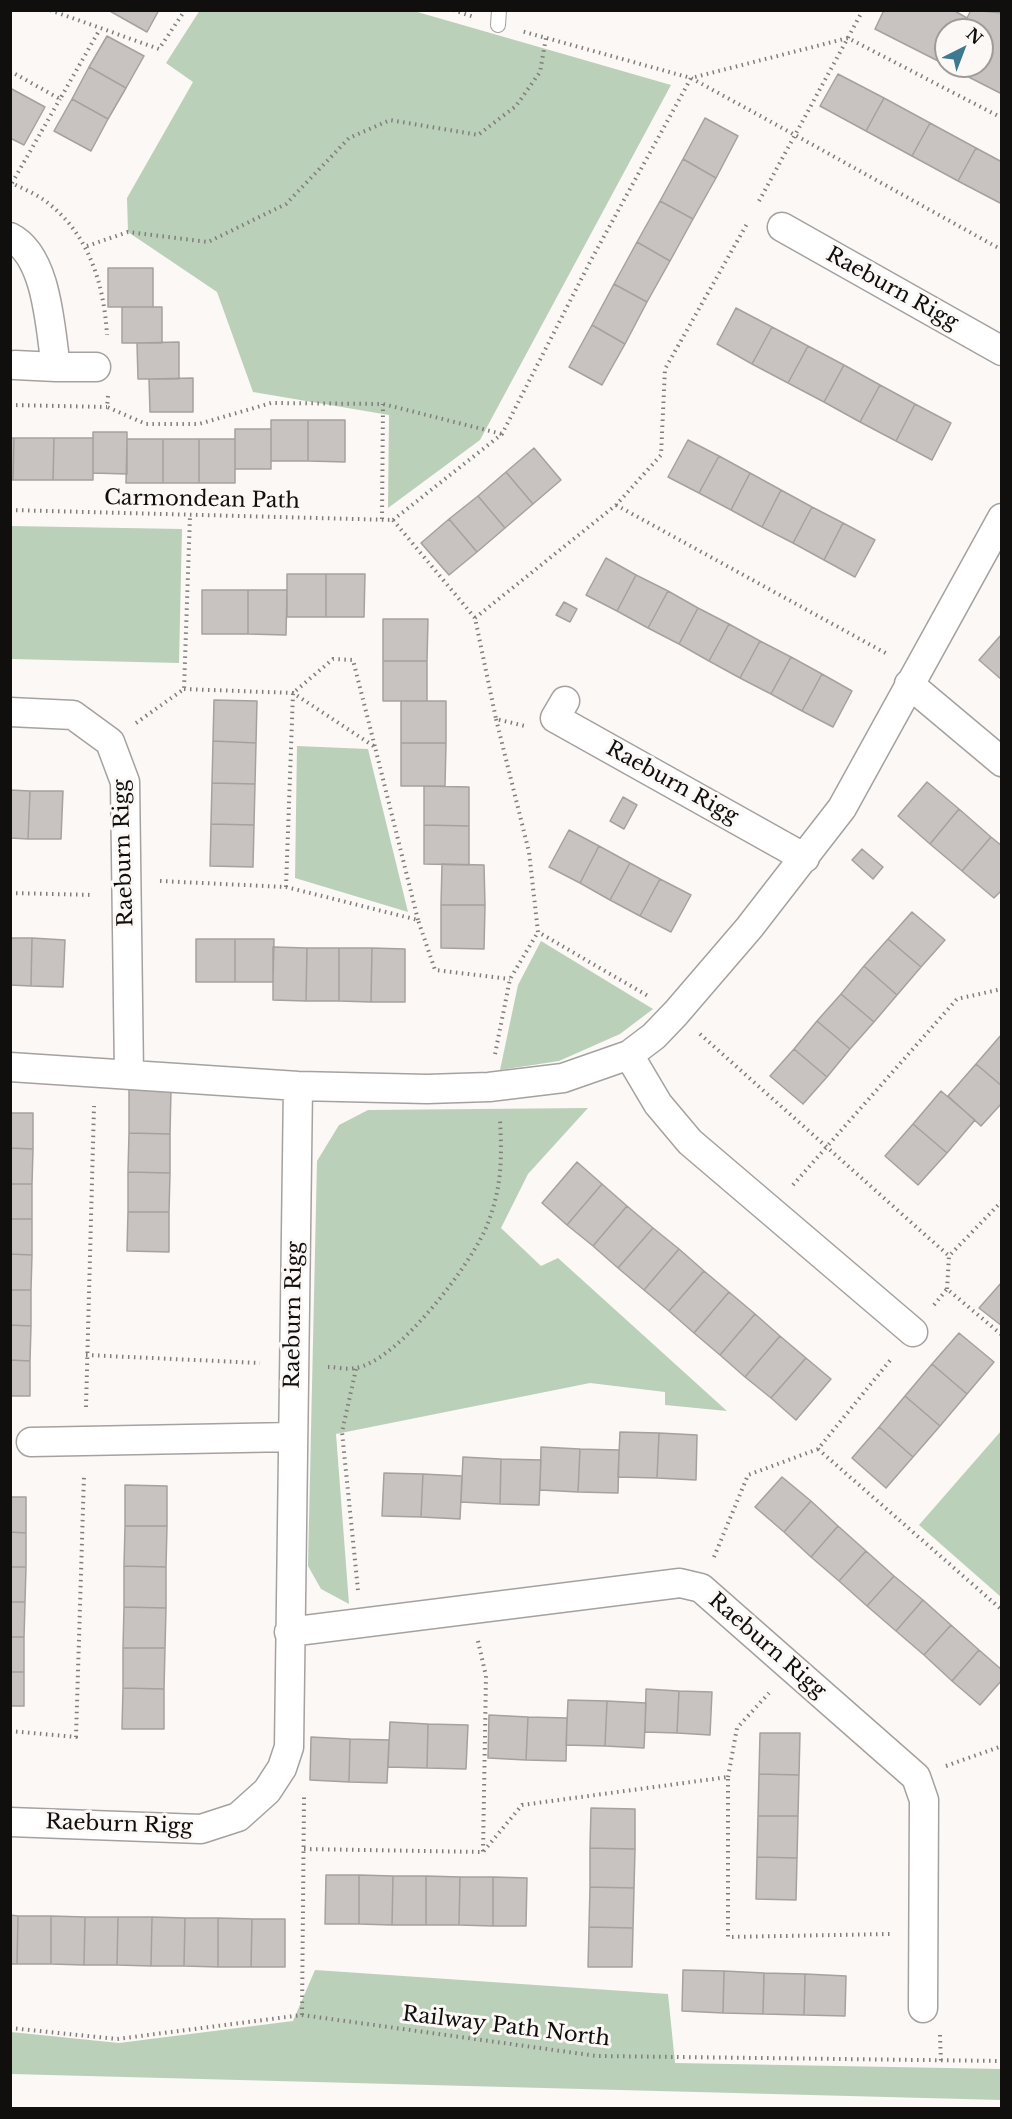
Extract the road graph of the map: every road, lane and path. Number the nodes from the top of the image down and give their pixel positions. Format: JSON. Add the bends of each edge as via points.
{"nodes":[{"id":1,"x":50,"y":10,"type":"edge"},
{"id":2,"x":185,"y":10,"type":"edge"},
{"id":3,"x":453,"y":10,"type":"edge"},
{"id":4,"x":863,"y":10,"type":"edge"},
{"id":5,"x":498,"y":18,"type":"edge"},
{"id":6,"x":100,"y":28,"type":"junction"},
{"id":7,"x":546,"y":38,"type":"junction"},
{"id":8,"x":848,"y":38,"type":"junction"},
{"id":9,"x":10,"y":71,"type":"edge"},
{"id":10,"x":692,"y":78,"type":"junction"},
{"id":11,"x":60,"y":99,"type":"junction"},
{"id":12,"x":1002,"y":118,"type":"edge"},
{"id":13,"x":795,"y":135,"type":"junction"},
{"id":14,"x":11,"y":183,"type":"edge"},
{"id":15,"x":754,"y":211,"type":"junction"},
{"id":16,"x":782,"y":227,"type":"joint"},
{"id":17,"x":10,"y":237,"type":"edge"},
{"id":18,"x":87,"y":246,"type":"junction"},
{"id":19,"x":1002,"y":250,"type":"edge"},
{"id":20,"x":108,"y":338,"type":"dead end"},
{"id":21,"x":1002,"y":351,"type":"edge"},
{"id":22,"x":15,"y":365,"type":"dead end"},
{"id":23,"x":57,"y":367,"type":"junction"},
{"id":24,"x":102,"y":377,"type":"joint"},
{"id":25,"x":383,"y":404,"type":"junction"},
{"id":26,"x":10,"y":405,"type":"edge"},
{"id":27,"x":107,"y":407,"type":"junction"},
{"id":28,"x":502,"y":434,"type":"junction"},
{"id":29,"x":616,"y":505,"type":"junction"},
{"id":30,"x":10,"y":510,"type":"edge"},
{"id":31,"x":190,"y":514,"type":"junction"},
{"id":32,"x":1002,"y":518,"type":"edge"},
{"id":33,"x":382,"y":519,"type":"junction"},
{"id":34,"x":393,"y":520,"type":"junction"},
{"id":35,"x":475,"y":618,"type":"junction"},
{"id":36,"x":913,"y":677,"type":"junction"},
{"id":37,"x":184,"y":689,"type":"junction"},
{"id":38,"x":293,"y":693,"type":"junction"},
{"id":39,"x":560,"y":709,"type":"joint"},
{"id":40,"x":10,"y":712,"type":"edge"},
{"id":41,"x":110,"y":742,"type":"junction"},
{"id":42,"x":375,"y":747,"type":"junction"},
{"id":43,"x":1002,"y":762,"type":"edge"},
{"id":44,"x":805,"y":858,"type":"junction"},
{"id":45,"x":286,"y":887,"type":"junction"},
{"id":46,"x":126,"y":888,"type":"junction"},
{"id":47,"x":10,"y":893,"type":"edge"},
{"id":48,"x":418,"y":920,"type":"junction"},
{"id":49,"x":538,"y":932,"type":"dead end"},
{"id":50,"x":510,"y":979,"type":"junction"},
{"id":51,"x":1002,"y":988,"type":"edge"},
{"id":52,"x":629,"y":1055,"type":"junction"},
{"id":53,"x":10,"y":1066,"type":"edge"},
{"id":54,"x":129,"y":1074,"type":"junction"},
{"id":55,"x":298,"y":1086,"type":"junction"},
{"id":56,"x":493,"y":1087,"type":"junction"},
{"id":57,"x":1002,"y":1201,"type":"edge"},
{"id":58,"x":771,"y":1211,"type":"junction"},
{"id":59,"x":947,"y":1289,"type":"junction"},
{"id":60,"x":913,"y":1332,"type":"junction"},
{"id":61,"x":1002,"y":1335,"type":"edge"},
{"id":62,"x":86,"y":1356,"type":"dead end"},
{"id":63,"x":294,"y":1364,"type":"junction"},
{"id":64,"x":357,"y":1369,"type":"junction"},
{"id":65,"x":292,"y":1437,"type":"junction"},
{"id":66,"x":31,"y":1442,"type":"dead end"},
{"id":67,"x":818,"y":1449,"type":"junction"},
{"id":68,"x":701,"y":1588,"type":"junction"},
{"id":69,"x":471,"y":1609,"type":"junction"},
{"id":70,"x":1002,"y":1610,"type":"edge"},
{"id":71,"x":361,"y":1623,"type":"junction"},
{"id":72,"x":290,"y":1632,"type":"junction"},
{"id":73,"x":792,"y":1668,"type":"junction"},
{"id":74,"x":1002,"y":1746,"type":"edge"},
{"id":75,"x":282,"y":1768,"type":"junction"},
{"id":76,"x":728,"y":1777,"type":"junction"},
{"id":77,"x":915,"y":1777,"type":"junction"},
{"id":78,"x":10,"y":1821,"type":"edge"},
{"id":79,"x":304,"y":1849,"type":"junction"},
{"id":80,"x":483,"y":1852,"type":"junction"},
{"id":81,"x":923,"y":1933,"type":"junction"},
{"id":82,"x":923,"y":2008,"type":"dead end"},
{"id":83,"x":302,"y":2015,"type":"junction"},
{"id":84,"x":10,"y":2028,"type":"edge"},
{"id":85,"x":1002,"y":2061,"type":"edge"}],
"edges":[{"from":1,"to":6,"type":"path"},
{"from":2,"to":6,"type":"path","via":[[159,50]]},
{"from":3,"to":5,"type":"path"},
{"from":4,"to":8,"type":"path"},
{"from":5,"to":7,"type":"path"},
{"from":6,"to":11,"type":"path"},
{"from":7,"to":10,"type":"path"},
{"from":7,"to":18,"type":"path","via":[[540,72],[516,106],[478,135],[390,120],[349,138],[286,204],[208,242],[128,232]]},
{"from":8,"to":10,"type":"path"},
{"from":8,"to":12,"type":"path"},
{"from":8,"to":13,"type":"path"},
{"from":9,"to":11,"type":"path"},
{"from":10,"to":13,"type":"path"},
{"from":10,"to":28,"type":"path","via":[[591,260]]},
{"from":11,"to":14,"type":"path"},
{"from":13,"to":15,"type":"path"},
{"from":13,"to":19,"type":"path"},
{"from":14,"to":18,"type":"path","via":[[54,208]]},
{"from":15,"to":16,"type":"path"},
{"from":15,"to":29,"type":"path","via":[[665,369],[661,455]]},
{"from":16,"to":21,"type":"street","name":"Raeburn Rigg"},
{"from":17,"to":23,"type":"street","via":[[20,242],[39,270]]},
{"from":18,"to":20,"type":"path","via":[[97,274]]},
{"from":22,"to":23,"type":"street"},
{"from":23,"to":24,"type":"street"},
{"from":24,"to":27,"type":"path"},
{"from":25,"to":27,"type":"path","via":[[271,403],[199,424],[146,424]]},
{"from":25,"to":28,"type":"path"},
{"from":25,"to":33,"type":"path"},
{"from":26,"to":27,"type":"path"},
{"from":28,"to":34,"type":"path"},
{"from":29,"to":35,"type":"path"},
{"from":29,"to":36,"type":"path"},
{"from":30,"to":31,"type":"path","name":"Carmondean Path"},
{"from":31,"to":33,"type":"path","name":"Carmondean Path"},
{"from":31,"to":37,"type":"path"},
{"from":32,"to":36,"type":"street"},
{"from":33,"to":34,"type":"path","name":"Carmondean Path"},
{"from":34,"to":35,"type":"path"},
{"from":35,"to":39,"type":"path","via":[[496,719],[526,726]]},
{"from":36,"to":43,"type":"street"},
{"from":36,"to":44,"type":"street","via":[[842,808]]},
{"from":37,"to":38,"type":"path"},
{"from":37,"to":41,"type":"path"},
{"from":38,"to":42,"type":"path"},
{"from":38,"to":42,"type":"path","via":[[333,659],[353,660]]},
{"from":38,"to":45,"type":"path"},
{"from":39,"to":44,"type":"street","name":"Raeburn Rigg"},
{"from":40,"to":41,"type":"street","via":[[73,715]]},
{"from":41,"to":46,"type":"street","name":"Raeburn Rigg","via":[[125,782]]},
{"from":42,"to":48,"type":"path"},
{"from":44,"to":52,"type":"street","via":[[676,1013]]},
{"from":45,"to":46,"type":"path"},
{"from":45,"to":48,"type":"path"},
{"from":46,"to":47,"type":"path"},
{"from":46,"to":54,"type":"street","name":"Raeburn Rigg"},
{"from":48,"to":50,"type":"path","via":[[435,970]]},
{"from":49,"to":50,"type":"path"},
{"from":50,"to":56,"type":"path"},
{"from":51,"to":58,"type":"path","via":[[957,999]]},
{"from":52,"to":56,"type":"street","via":[[563,1078]]},
{"from":52,"to":58,"type":"street","via":[[658,1104],[690,1142]]},
{"from":53,"to":54,"type":"street"},
{"from":54,"to":55,"type":"street"},
{"from":55,"to":56,"type":"street"},
{"from":55,"to":63,"type":"street","name":"Raeburn Rigg"},
{"from":56,"to":64,"type":"path","via":[[503,1167],[488,1224],[451,1285],[397,1347]]},
{"from":57,"to":59,"type":"path","via":[[949,1256]]},
{"from":58,"to":60,"type":"street"},
{"from":59,"to":60,"type":"path"},
{"from":59,"to":61,"type":"path"},
{"from":60,"to":67,"type":"path"},
{"from":62,"to":63,"type":"path"},
{"from":63,"to":64,"type":"path"},
{"from":63,"to":65,"type":"street","name":"Raeburn Rigg"},
{"from":64,"to":71,"type":"path","via":[[342,1432]]},
{"from":65,"to":66,"type":"street"},
{"from":65,"to":72,"type":"street","name":"Raeburn Rigg"},
{"from":67,"to":68,"type":"path","via":[[748,1475]]},
{"from":67,"to":70,"type":"path"},
{"from":68,"to":69,"type":"street","name":"Raeburn Rigg","via":[[680,1583]]},
{"from":68,"to":73,"type":"street","name":"Raeburn Rigg"},
{"from":69,"to":71,"type":"street","name":"Raeburn Rigg"},
{"from":69,"to":80,"type":"path","via":[[486,1676]]},
{"from":71,"to":72,"type":"street","name":"Raeburn Rigg"},
{"from":72,"to":75,"type":"street","name":"Raeburn Rigg","via":[[288,1747]]},
{"from":73,"to":76,"type":"path","via":[[737,1728]]},
{"from":73,"to":77,"type":"street","name":"Raeburn Rigg"},
{"from":74,"to":77,"type":"path"},
{"from":75,"to":78,"type":"street","name":"Raeburn Rigg","via":[[267,1791],[238,1817],[201,1829]]},
{"from":75,"to":79,"type":"path","via":[[304,1785]]},
{"from":76,"to":80,"type":"path","via":[[522,1805]]},
{"from":76,"to":81,"type":"path","via":[[728,1937]]},
{"from":77,"to":81,"type":"street","via":[[924,1800]]},
{"from":79,"to":80,"type":"path"},
{"from":79,"to":83,"type":"path"},
{"from":81,"to":82,"type":"street"},
{"from":83,"to":84,"type":"path","name":"Railway Path North","via":[[117,2039]]},
{"from":83,"to":85,"type":"path","name":"Railway Path North","via":[[597,2056]]}]}
